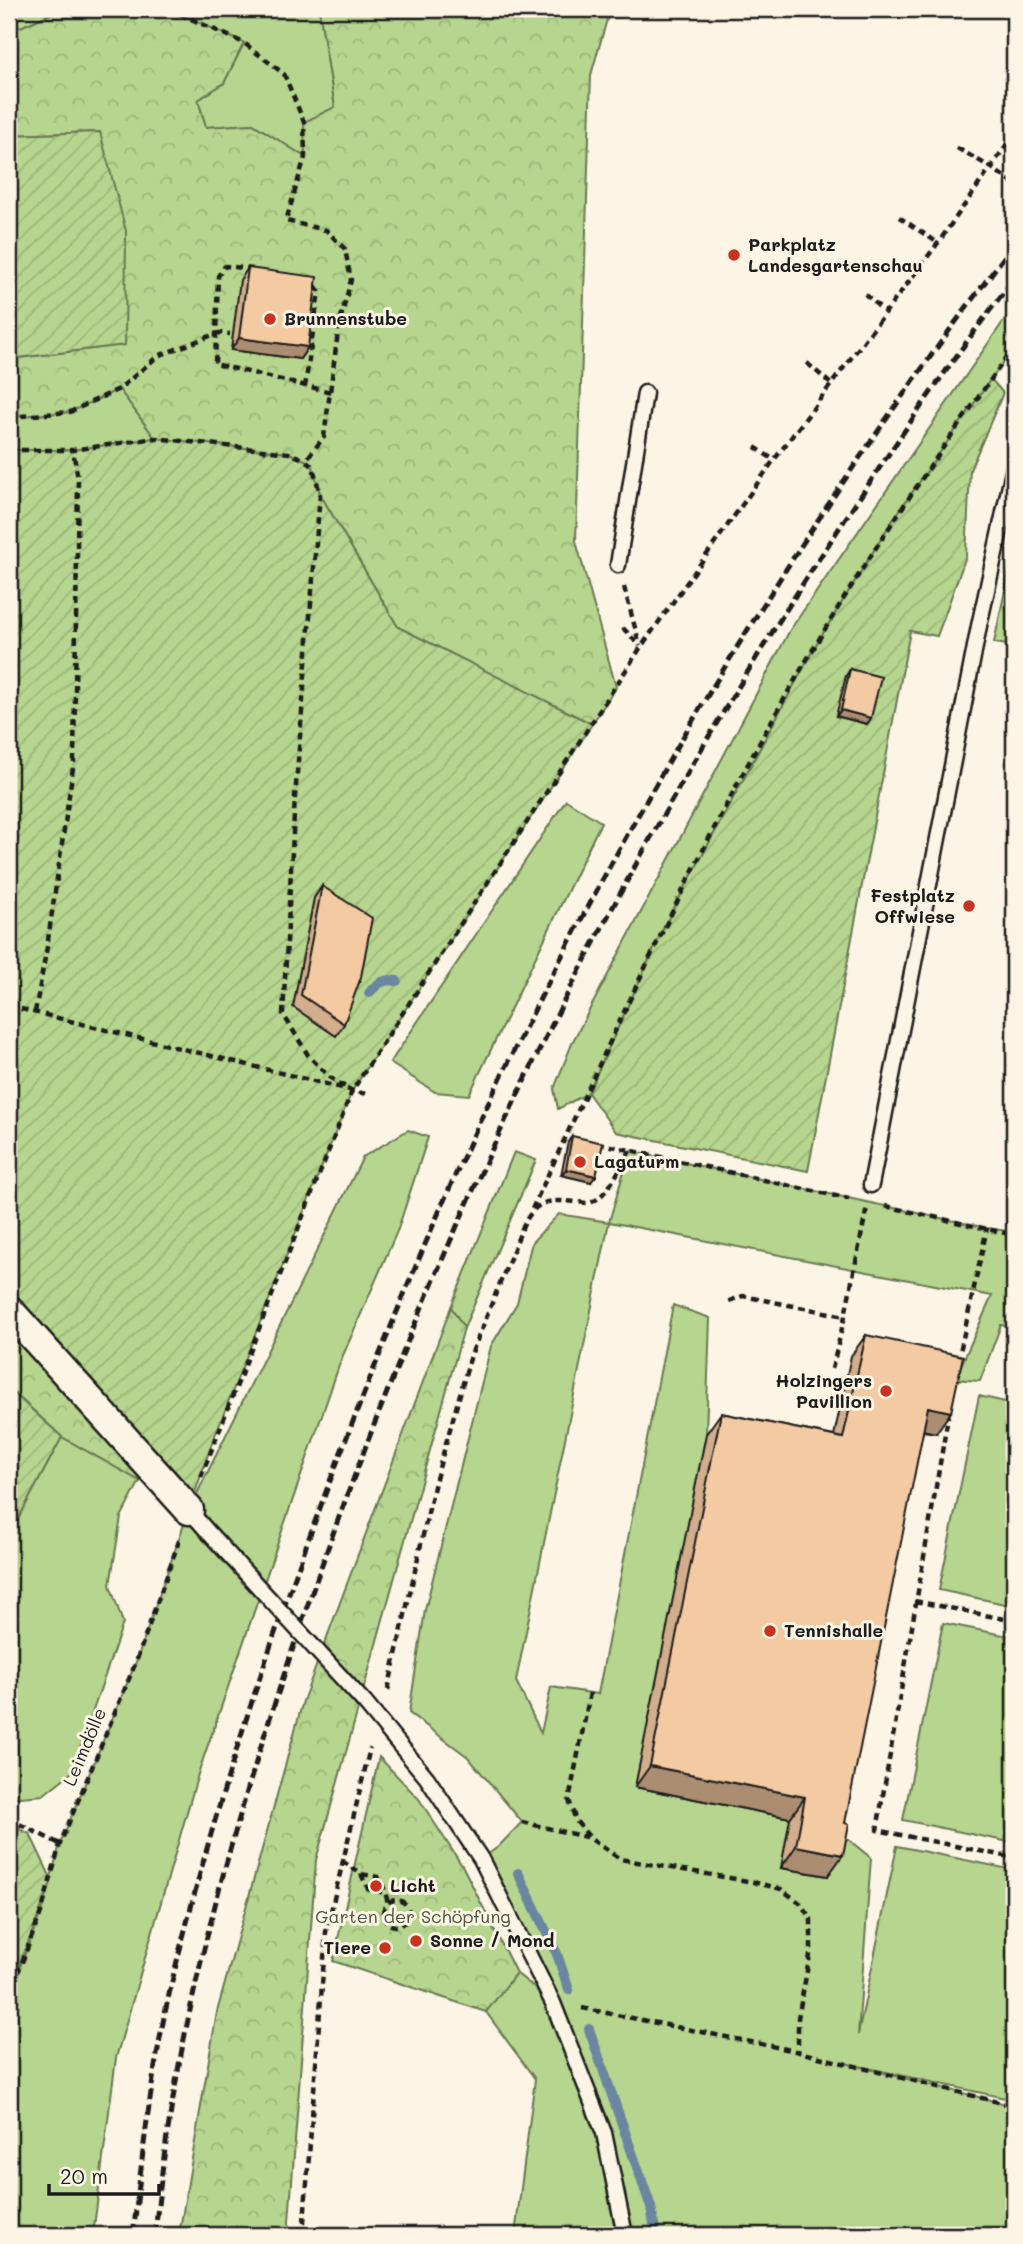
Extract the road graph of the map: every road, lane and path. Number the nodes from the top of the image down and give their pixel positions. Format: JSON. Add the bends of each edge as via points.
{"nodes":[{"id":1,"x":169,"y":9,"type":"edge"},
{"id":2,"x":1014,"y":134,"type":"edge"},
{"id":3,"x":957,"y":148,"type":"dead end"},
{"id":4,"x":992,"y":168,"type":"junction"},
{"id":5,"x":1014,"y":184,"type":"edge"},
{"id":6,"x":899,"y":217,"type":"dead end"},
{"id":7,"x":938,"y":243,"type":"junction"},
{"id":8,"x":255,"y":270,"type":"edge"},
{"id":9,"x":301,"y":275,"type":"edge"},
{"id":10,"x":865,"y":294,"type":"dead end"},
{"id":11,"x":886,"y":313,"type":"junction"},
{"id":12,"x":218,"y":332,"type":"junction"},
{"id":13,"x":230,"y":334,"type":"dead end"},
{"id":14,"x":1014,"y":347,"type":"edge"},
{"id":15,"x":1012,"y":354,"type":"edge"},
{"id":16,"x":807,"y":363,"type":"dead end"},
{"id":17,"x":831,"y":384,"type":"junction"},
{"id":18,"x":305,"y":387,"type":"junction"},
{"id":19,"x":331,"y":392,"type":"junction"},
{"id":20,"x":645,"y":393,"type":"dead end"},
{"id":21,"x":9,"y":417,"type":"edge"},
{"id":22,"x":755,"y":447,"type":"dead end"},
{"id":23,"x":9,"y":450,"type":"edge"},
{"id":24,"x":73,"y":450,"type":"junction"},
{"id":25,"x":306,"y":460,"type":"junction"},
{"id":26,"x":774,"y":460,"type":"junction"},
{"id":27,"x":1014,"y":467,"type":"edge"},
{"id":28,"x":618,"y":565,"type":"joint"},
{"id":29,"x":623,"y":628,"type":"dead end"},
{"id":30,"x":640,"y":647,"type":"junction"},
{"id":31,"x":9,"y":1006,"type":"edge"},
{"id":32,"x":35,"y":1012,"type":"junction"},
{"id":33,"x":352,"y":1091,"type":"junction"},
{"id":34,"x":370,"y":1095,"type":"dead end"},
{"id":35,"x":567,"y":1135,"type":"junction"},
{"id":36,"x":579,"y":1138,"type":"edge"},
{"id":37,"x":592,"y":1141,"type":"edge"},
{"id":38,"x":630,"y":1152,"type":"junction"},
{"id":39,"x":871,"y":1185,"type":"dead end"},
{"id":40,"x":854,"y":1200,"type":"dead end"},
{"id":41,"x":867,"y":1203,"type":"dead end"},
{"id":42,"x":881,"y":1206,"type":"dead end"},
{"id":43,"x":530,"y":1213,"type":"junction"},
{"id":44,"x":987,"y":1228,"type":"junction"},
{"id":45,"x":1014,"y":1235,"type":"edge"},
{"id":46,"x":729,"y":1301,"type":"dead end"},
{"id":47,"x":9,"y":1310,"type":"edge"},
{"id":48,"x":845,"y":1316,"type":"junction"},
{"id":49,"x":957,"y":1365,"type":"edge"},
{"id":50,"x":832,"y":1369,"type":"dead end"},
{"id":51,"x":950,"y":1405,"type":"edge"},
{"id":52,"x":189,"y":1510,"type":"junction"},
{"id":53,"x":915,"y":1601,"type":"junction"},
{"id":54,"x":1014,"y":1621,"type":"edge"},
{"id":55,"x":590,"y":1693,"type":"dead end"},
{"id":56,"x":382,"y":1721,"type":"junction"},
{"id":57,"x":9,"y":1819,"type":"edge"},
{"id":58,"x":522,"y":1822,"type":"dead end"},
{"id":59,"x":591,"y":1839,"type":"junction"},
{"id":60,"x":61,"y":1844,"type":"junction"},
{"id":61,"x":1014,"y":1858,"type":"edge"},
{"id":62,"x":342,"y":1861,"type":"junction"},
{"id":63,"x":362,"y":1874,"type":"junction"},
{"id":64,"x":385,"y":1893,"type":"junction"},
{"id":65,"x":387,"y":1903,"type":"junction"},
{"id":66,"x":9,"y":1996,"type":"edge"},
{"id":67,"x":553,"y":2003,"type":"junction"},
{"id":68,"x":798,"y":2052,"type":"junction"},
{"id":69,"x":1014,"y":2106,"type":"edge"},
{"id":70,"x":303,"y":2235,"type":"edge"},
{"id":71,"x":625,"y":2235,"type":"edge"}],
"edges":[{"from":1,"to":19,"type":"path","via":[[244,43],[284,74],[304,122],[305,158],[286,221],[326,230],[345,249],[351,280],[339,324]]},
{"from":2,"to":4,"type":"path","name":"Leimdölle"},
{"from":3,"to":4,"type":"path"},
{"from":4,"to":5,"type":"path"},
{"from":4,"to":7,"type":"path","name":"Leimdölle"},
{"from":6,"to":7,"type":"path"},
{"from":7,"to":11,"type":"path","name":"Leimdölle"},
{"from":8,"to":12,"type":"path","via":[[225,266],[218,276]]},
{"from":9,"to":18,"type":"path","via":[[319,290]]},
{"from":10,"to":11,"type":"path"},
{"from":11,"to":17,"type":"path","name":"Leimdölle"},
{"from":12,"to":13,"type":"path"},
{"from":12,"to":18,"type":"path","via":[[215,365]]},
{"from":12,"to":21,"type":"path","via":[[158,356],[119,389],[70,412]]},
{"from":14,"to":15,"type":"path"},
{"from":15,"to":35,"type":"path","via":[[889,526],[814,648],[665,926]]},
{"from":16,"to":17,"type":"path"},
{"from":17,"to":26,"type":"path","name":"Leimdölle"},
{"from":18,"to":19,"type":"path"},
{"from":19,"to":25,"type":"path","via":[[324,437]]},
{"from":20,"to":28,"type":"lane"},
{"from":22,"to":26,"type":"path"},
{"from":23,"to":24,"type":"path"},
{"from":24,"to":25,"type":"path","via":[[155,438],[289,453]]},
{"from":24,"to":32,"type":"path","via":[[78,479],[74,761]]},
{"from":25,"to":33,"type":"path","via":[[313,467],[320,494],[283,1014],[308,1055],[329,1077]]},
{"from":26,"to":30,"type":"path","name":"Leimdölle"},
{"from":27,"to":39,"type":"lane"},
{"from":28,"to":30,"type":"path"},
{"from":29,"to":30,"type":"path"},
{"from":30,"to":33,"type":"path","name":"Leimdölle"},
{"from":31,"to":32,"type":"path"},
{"from":32,"to":33,"type":"path"},
{"from":33,"to":34,"type":"path"},
{"from":33,"to":52,"type":"path","name":"Leimdölle"},
{"from":35,"to":36,"type":"path"},
{"from":35,"to":43,"type":"path"},
{"from":37,"to":38,"type":"path"},
{"from":38,"to":40,"type":"path"},
{"from":38,"to":43,"type":"path","via":[[595,1200],[547,1201]]},
{"from":41,"to":48,"type":"path"},
{"from":42,"to":44,"type":"path"},
{"from":43,"to":56,"type":"path","via":[[471,1354],[435,1482]]},
{"from":44,"to":45,"type":"path"},
{"from":44,"to":49,"type":"path"},
{"from":46,"to":48,"type":"path","via":[[743,1296]]},
{"from":47,"to":52,"type":"street"},
{"from":48,"to":50,"type":"path"},
{"from":51,"to":53,"type":"path"},
{"from":52,"to":56,"type":"lane","bridge":true},
{"from":52,"to":60,"type":"path","name":"Leimdölle","via":[[136,1662]]},
{"from":53,"to":54,"type":"path"},
{"from":53,"to":61,"type":"path","via":[[877,1830]]},
{"from":55,"to":59,"type":"path","via":[[569,1800],[576,1821]]},
{"from":56,"to":62,"type":"path","via":[[371,1742]]},
{"from":56,"to":67,"type":"lane","via":[[481,1859]]},
{"from":57,"to":60,"type":"path"},
{"from":58,"to":59,"type":"path"},
{"from":59,"to":68,"type":"path","via":[[620,1859],[762,1884],[781,1889],[800,1903],[811,1919],[811,1950],[797,2018]]},
{"from":60,"to":66,"type":"path","name":"Leimdölle"},
{"from":62,"to":63,"type":"path"},
{"from":62,"to":70,"type":"path","via":[[326,1932]]},
{"from":63,"to":64,"type":"path","via":[[368,1889]]},
{"from":63,"to":64,"type":"path","via":[[378,1877]]},
{"from":64,"to":65,"type":"path"},
{"from":65,"to":65,"type":"path","via":[[400,1900],[406,1904],[409,1917],[405,1922],[399,1926],[387,1922]]},
{"from":67,"to":68,"type":"path"},
{"from":67,"to":71,"type":"lane","via":[[604,2133]]},
{"from":68,"to":69,"type":"path"}]}
